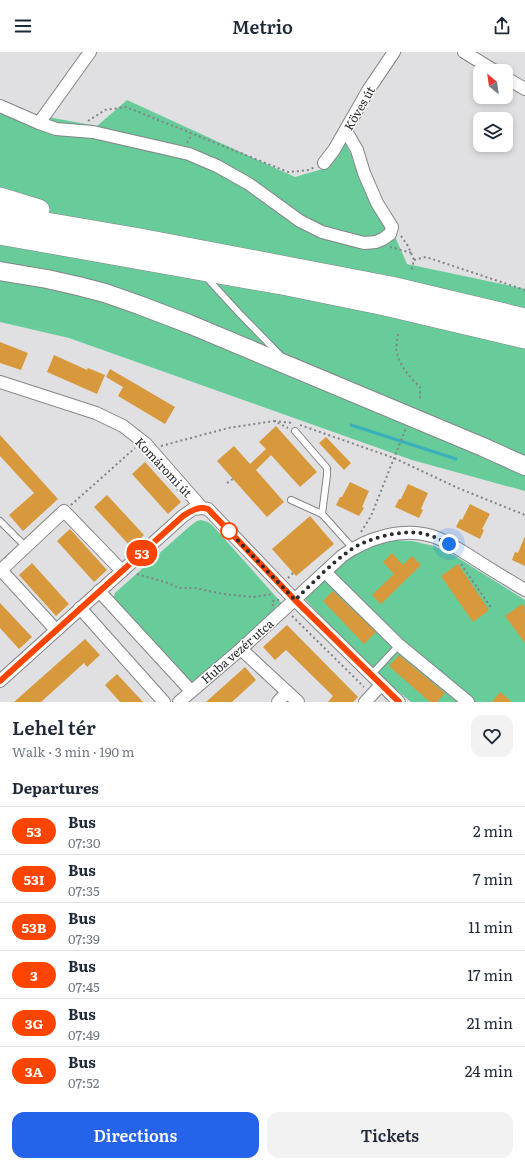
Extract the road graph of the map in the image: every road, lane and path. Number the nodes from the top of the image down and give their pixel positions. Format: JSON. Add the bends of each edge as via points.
{"nodes":[{"id":1,"x":90,"y":52,"type":"edge"},
{"id":2,"x":394,"y":52,"type":"edge"},
{"id":3,"x":464,"y":52,"type":"edge"},
{"id":4,"x":484,"y":64,"type":"edge"},
{"id":5,"x":513,"y":82,"type":"edge"},
{"id":6,"x":525,"y":89,"type":"edge"},
{"id":7,"x":0,"y":106,"type":"edge"},
{"id":8,"x":39,"y":123,"type":"junction"},
{"id":9,"x":74,"y":130,"type":"junction"},
{"id":10,"x":346,"y":131,"type":"junction"},
{"id":11,"x":192,"y":134,"type":"junction"},
{"id":12,"x":189,"y":140,"type":"dead end"},
{"id":13,"x":324,"y":162,"type":"joint"},
{"id":14,"x":0,"y":198,"type":"edge"},
{"id":15,"x":0,"y":215,"type":"edge"},
{"id":16,"x":392,"y":227,"type":"junction"},
{"id":17,"x":0,"y":234,"type":"edge"},
{"id":18,"x":140,"y":239,"type":"junction"},
{"id":19,"x":380,"y":240,"type":"junction"},
{"id":20,"x":412,"y":254,"type":"junction"},
{"id":21,"x":414,"y":260,"type":"junction"},
{"id":22,"x":200,"y":270,"type":"junction"},
{"id":23,"x":0,"y":271,"type":"edge"},
{"id":24,"x":411,"y":272,"type":"dead end"},
{"id":25,"x":525,"y":290,"type":"edge"},
{"id":26,"x":525,"y":319,"type":"edge"},
{"id":27,"x":398,"y":334,"type":"dead end"},
{"id":28,"x":525,"y":338,"type":"edge"},
{"id":29,"x":292,"y":367,"type":"junction"},
{"id":30,"x":0,"y":382,"type":"edge"},
{"id":31,"x":420,"y":399,"type":"dead end"},
{"id":32,"x":274,"y":421,"type":"junction"},
{"id":33,"x":407,"y":424,"type":"dead end"},
{"id":34,"x":295,"y":431,"type":"joint"},
{"id":35,"x":140,"y":439,"type":"junction"},
{"id":36,"x":150,"y":449,"type":"junction"},
{"id":37,"x":394,"y":458,"type":"junction"},
{"id":38,"x":525,"y":466,"type":"edge"},
{"id":39,"x":233,"y":479,"type":"dead end"},
{"id":40,"x":227,"y":483,"type":"dead end"},
{"id":41,"x":291,"y":500,"type":"dead end"},
{"id":42,"x":202,"y":508,"type":"junction"},
{"id":43,"x":64,"y":512,"type":"junction"},
{"id":44,"x":322,"y":514,"type":"junction"},
{"id":45,"x":525,"y":515,"type":"edge"},
{"id":46,"x":0,"y":521,"type":"edge"},
{"id":47,"x":350,"y":545,"type":"joint"},
{"id":48,"x":26,"y":547,"type":"junction"},
{"id":49,"x":459,"y":562,"type":"dead end"},
{"id":50,"x":1,"y":570,"type":"edge"},
{"id":51,"x":122,"y":571,"type":"junction"},
{"id":52,"x":325,"y":572,"type":"junction"},
{"id":53,"x":293,"y":573,"type":"dead end"},
{"id":54,"x":137,"y":574,"type":"dead end"},
{"id":55,"x":287,"y":579,"type":"dead end"},
{"id":56,"x":525,"y":590,"type":"edge"},
{"id":57,"x":99,"y":591,"type":"junction"},
{"id":58,"x":273,"y":594,"type":"dead end"},
{"id":59,"x":290,"y":604,"type":"junction"},
{"id":60,"x":80,"y":608,"type":"junction"},
{"id":61,"x":492,"y":609,"type":"dead end"},
{"id":62,"x":56,"y":630,"type":"junction"},
{"id":63,"x":399,"y":645,"type":"junction"},
{"id":64,"x":241,"y":649,"type":"junction"},
{"id":65,"x":371,"y":674,"type":"junction"},
{"id":66,"x":0,"y":681,"type":"edge"},
{"id":67,"x":381,"y":685,"type":"junction"},
{"id":68,"x":191,"y":691,"type":"junction"},
{"id":69,"x":288,"y":692,"type":"junction"},
{"id":70,"x":368,"y":698,"type":"edge"},
{"id":71,"x":164,"y":702,"type":"edge"},
{"id":72,"x":179,"y":702,"type":"edge"},
{"id":73,"x":278,"y":702,"type":"edge"},
{"id":74,"x":298,"y":702,"type":"edge"},
{"id":75,"x":399,"y":702,"type":"edge"},
{"id":76,"x":468,"y":702,"type":"edge"}],
"edges":[{"from":1,"to":8,"type":"street"},
{"from":2,"to":10,"type":"street","name":"Köves út","via":[[369,89]]},
{"from":3,"to":4,"type":"street"},
{"from":5,"to":6,"type":"street"},
{"from":7,"to":8,"type":"street"},
{"from":8,"to":9,"type":"street","via":[[56,129]]},
{"from":9,"to":11,"type":"path","via":[[106,110],[126,107]]},
{"from":9,"to":19,"type":"street","via":[[189,154],[249,184],[300,221],[322,232],[364,243]]},
{"from":10,"to":13,"type":"street","name":"Köves út"},
{"from":10,"to":16,"type":"street","via":[[357,150],[377,203]]},
{"from":11,"to":12,"type":"path"},
{"from":11,"to":13,"type":"path","via":[[288,172],[309,170]]},
{"from":14,"to":18,"type":"highway","via":[[29,208],[100,224]]},
{"from":15,"to":18,"type":"highway"},
{"from":16,"to":19,"type":"street","via":[[390,234]]},
{"from":16,"to":20,"type":"path"},
{"from":17,"to":22,"type":"highway"},
{"from":18,"to":26,"type":"highway","via":[[391,287]]},
{"from":19,"to":20,"type":"path","via":[[386,246]]},
{"from":20,"to":21,"type":"path"},
{"from":21,"to":24,"type":"path"},
{"from":21,"to":25,"type":"path","via":[[426,257]]},
{"from":22,"to":28,"type":"highway","via":[[385,304]]},
{"from":22,"to":29,"type":"lane"},
{"from":23,"to":29,"type":"main road","via":[[105,293],[189,324]]},
{"from":27,"to":31,"type":"path","via":[[396,352],[406,372],[420,387]]},
{"from":29,"to":38,"type":"main road"},
{"from":30,"to":35,"type":"street","name":"Komáromi út","via":[[96,413],[123,426]]},
{"from":32,"to":34,"type":"path"},
{"from":32,"to":36,"type":"path","via":[[228,428]]},
{"from":32,"to":37,"type":"path","via":[[309,427]]},
{"from":33,"to":37,"type":"path"},
{"from":34,"to":44,"type":"lane","via":[[327,468]]},
{"from":35,"to":36,"type":"street","name":"Komáromi út"},
{"from":35,"to":43,"type":"path","via":[[137,446]]},
{"from":36,"to":42,"type":"street","name":"Komáromi út"},
{"from":37,"to":45,"type":"path"},
{"from":37,"to":47,"type":"path","via":[[367,524]]},
{"from":39,"to":40,"type":"path"},
{"from":41,"to":44,"type":"lane"},
{"from":42,"to":51,"type":"street","via":[[193,509],[183,516]]},
{"from":42,"to":59,"type":"street","name":"Komáromi út","via":[[208,509]]},
{"from":43,"to":48,"type":"street"},
{"from":43,"to":51,"type":"street"},
{"from":44,"to":47,"type":"lane"},
{"from":46,"to":48,"type":"lane"},
{"from":48,"to":50,"type":"street"},
{"from":49,"to":61,"type":"path"},
{"from":50,"to":62,"type":"street"},
{"from":51,"to":57,"type":"street"},
{"from":52,"to":56,"type":"street","name":"Huba vezér utca","via":[[354,547],[370,540],[418,533],[433,536],[449,544]]},
{"from":52,"to":59,"type":"street","name":"Huba vezér utca"},
{"from":52,"to":63,"type":"street"},
{"from":53,"to":55,"type":"path"},
{"from":54,"to":58,"type":"path","via":[[178,588],[195,588],[252,597]]},
{"from":57,"to":60,"type":"street"},
{"from":57,"to":68,"type":"street"},
{"from":59,"to":64,"type":"street","name":"Huba vezér utca"},
{"from":59,"to":65,"type":"street","name":"Komáromi út"},
{"from":59,"to":70,"type":"path","via":[[295,619]]},
{"from":60,"to":62,"type":"street"},
{"from":60,"to":71,"type":"street"},
{"from":62,"to":66,"type":"street"},
{"from":63,"to":65,"type":"lane"},
{"from":63,"to":76,"type":"street"},
{"from":64,"to":68,"type":"street","name":"Huba vezér utca"},
{"from":64,"to":69,"type":"street"},
{"from":65,"to":67,"type":"street","name":"Komáromi út"},
{"from":67,"to":70,"type":"street"},
{"from":67,"to":75,"type":"street","name":"Komáromi út"},
{"from":68,"to":72,"type":"street","name":"Huba vezér utca"},
{"from":69,"to":73,"type":"street"},
{"from":69,"to":74,"type":"street"}]}
